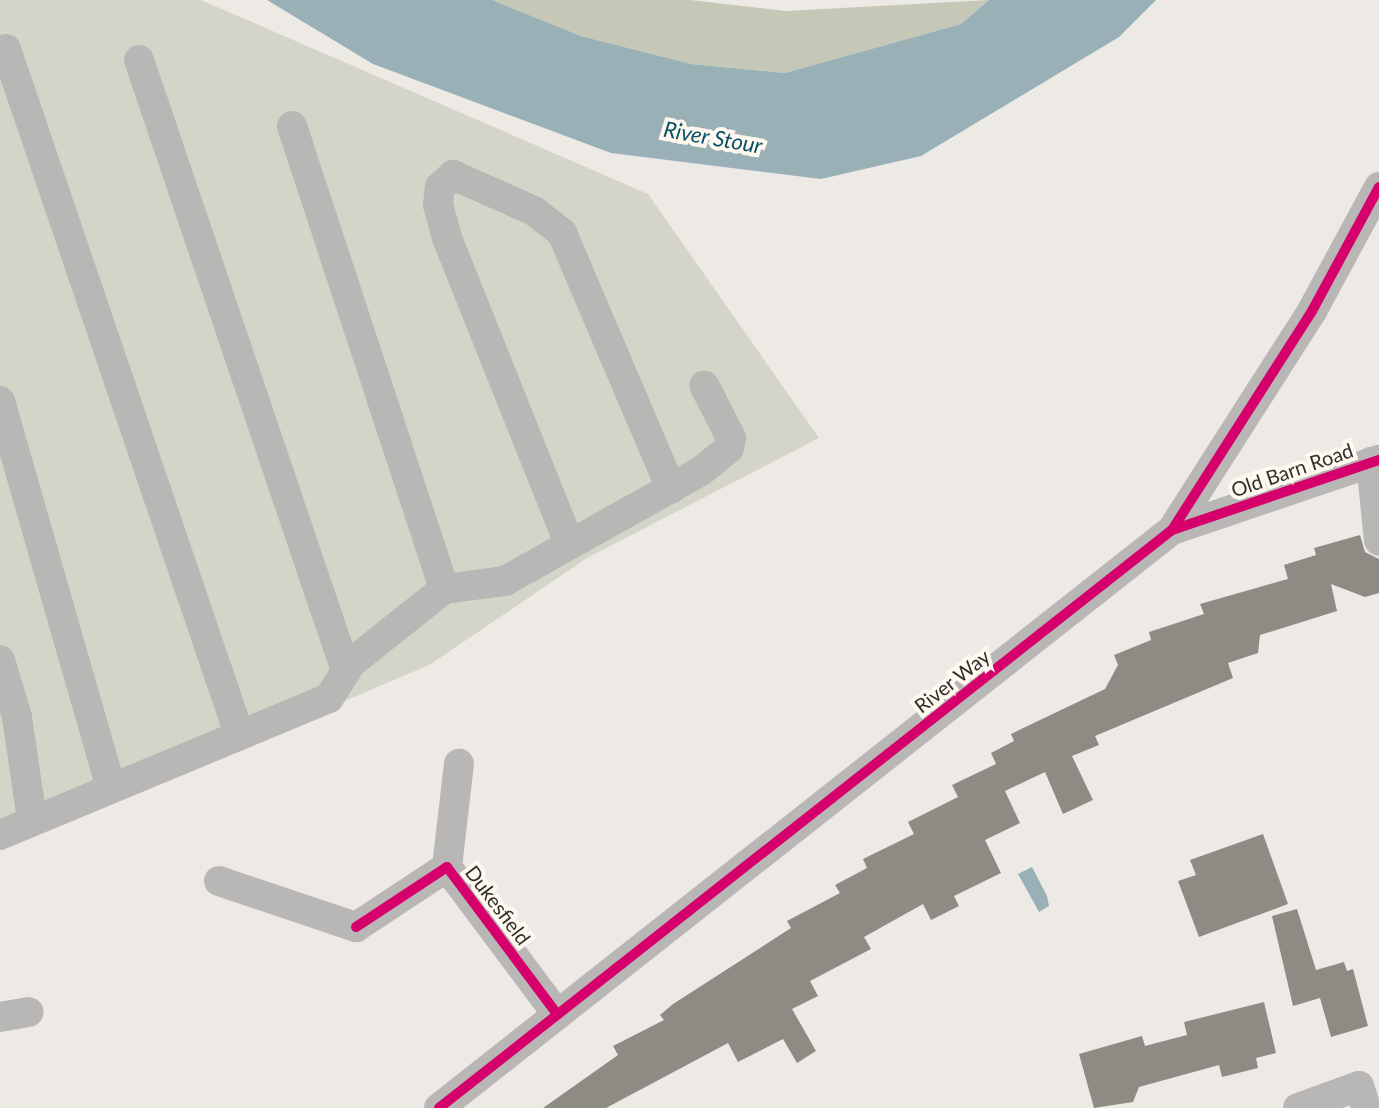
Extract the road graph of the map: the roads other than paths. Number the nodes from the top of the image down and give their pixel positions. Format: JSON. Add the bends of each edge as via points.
{"nodes":[{"id":1,"x":6,"y":49,"type":"dead end"},
{"id":2,"x":139,"y":60,"type":"dead end"},
{"id":3,"x":292,"y":126,"type":"dead end"},
{"id":4,"x":1379,"y":187,"type":"edge"},
{"id":5,"x":704,"y":385,"type":"dead end"},
{"id":6,"x":0,"y":401,"type":"edge"},
{"id":7,"x":1375,"y":461,"type":"edge"},
{"id":8,"x":1213,"y":466,"type":"junction"},
{"id":9,"x":671,"y":489,"type":"junction"},
{"id":10,"x":1246,"y":505,"type":"junction"},
{"id":11,"x":1172,"y":530,"type":"junction"},
{"id":12,"x":1379,"y":541,"type":"edge"},
{"id":13,"x":569,"y":543,"type":"junction"},
{"id":14,"x":444,"y":589,"type":"junction"},
{"id":15,"x":0,"y":660,"type":"edge"},
{"id":16,"x":346,"y":671,"type":"junction"},
{"id":17,"x":239,"y":734,"type":"junction"},
{"id":18,"x":459,"y":764,"type":"dead end"},
{"id":19,"x":111,"y":788,"type":"junction"},
{"id":20,"x":32,"y":820,"type":"junction"},
{"id":21,"x":0,"y":835,"type":"edge"},
{"id":22,"x":447,"y":867,"type":"junction"},
{"id":23,"x":219,"y":881,"type":"dead end"},
{"id":24,"x":557,"y":1014,"type":"junction"},
{"id":25,"x":439,"y":1108,"type":"edge"},
{"id":26,"x":1298,"y":1108,"type":"edge"},
{"id":27,"x":1366,"y":1108,"type":"edge"}],
"edges":[{"from":1,"to":17,"type":"street"},
{"from":2,"to":16,"type":"street"},
{"from":3,"to":14,"type":"street"},
{"from":4,"to":8,"type":"street","name":"River Way","via":[[1312,311]]},
{"from":5,"to":9,"type":"street","via":[[731,438],[729,448]]},
{"from":6,"to":19,"type":"street"},
{"from":7,"to":10,"type":"street","name":"Old Barn Road"},
{"from":7,"to":12,"type":"street"},
{"from":8,"to":10,"type":"street"},
{"from":8,"to":11,"type":"street","name":"River Way"},
{"from":9,"to":13,"type":"street"},
{"from":9,"to":13,"type":"street","via":[[562,233],[534,211],[453,175],[440,187],[438,205],[447,238],[524,443]]},
{"from":10,"to":11,"type":"street","name":"Old Barn Road"},
{"from":11,"to":24,"type":"street","name":"River Way"},
{"from":13,"to":14,"type":"street","via":[[505,581]]},
{"from":14,"to":16,"type":"street"},
{"from":15,"to":20,"type":"street","via":[[17,717]]},
{"from":16,"to":17,"type":"street","via":[[329,698]]},
{"from":17,"to":19,"type":"street"},
{"from":18,"to":22,"type":"street"},
{"from":19,"to":20,"type":"street"},
{"from":20,"to":21,"type":"street"},
{"from":22,"to":23,"type":"street","name":"Dukesfield","via":[[356,927]]},
{"from":22,"to":24,"type":"street","name":"Dukesfield"},
{"from":24,"to":25,"type":"street","name":"River Way"},
{"from":26,"to":27,"type":"street","via":[[1359,1086]]}]}
